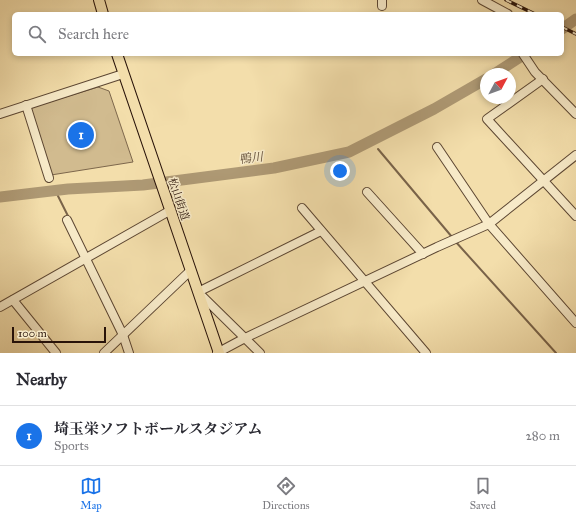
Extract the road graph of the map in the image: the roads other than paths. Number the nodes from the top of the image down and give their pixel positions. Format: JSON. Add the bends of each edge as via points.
{"nodes":[{"id":1,"x":99,"y":0,"type":"edge"},
{"id":2,"x":482,"y":0,"type":"edge"},
{"id":3,"x":102,"y":12,"type":"edge"},
{"id":4,"x":504,"y":12,"type":"edge"},
{"id":5,"x":117,"y":56,"type":"edge"},
{"id":6,"x":524,"y":56,"type":"edge"},
{"id":7,"x":123,"y":74,"type":"junction"},
{"id":8,"x":543,"y":79,"type":"junction"},
{"id":9,"x":26,"y":105,"type":"junction"},
{"id":10,"x":0,"y":114,"type":"edge"},
{"id":11,"x":576,"y":114,"type":"edge"},
{"id":12,"x":437,"y":147,"type":"dead end"},
{"id":13,"x":576,"y":155,"type":"edge"},
{"id":14,"x":49,"y":178,"type":"dead end"},
{"id":15,"x":544,"y":181,"type":"junction"},
{"id":16,"x":367,"y":192,"type":"dead end"},
{"id":17,"x":302,"y":208,"type":"dead end"},
{"id":18,"x":171,"y":210,"type":"junction"},
{"id":19,"x":576,"y":216,"type":"edge"},
{"id":20,"x":67,"y":220,"type":"dead end"},
{"id":21,"x":489,"y":224,"type":"junction"},
{"id":22,"x":321,"y":231,"type":"junction"},
{"id":23,"x":423,"y":254,"type":"junction"},
{"id":24,"x":86,"y":258,"type":"junction"},
{"id":25,"x":190,"y":270,"type":"junction"},
{"id":26,"x":365,"y":281,"type":"junction"},
{"id":27,"x":198,"y":292,"type":"junction"},
{"id":28,"x":13,"y":300,"type":"junction"},
{"id":29,"x":0,"y":307,"type":"edge"},
{"id":30,"x":576,"y":323,"type":"edge"},
{"id":31,"x":123,"y":335,"type":"junction"},
{"id":32,"x":245,"y":338,"type":"junction"},
{"id":33,"x":56,"y":353,"type":"edge"},
{"id":34,"x":104,"y":353,"type":"edge"},
{"id":35,"x":129,"y":353,"type":"edge"},
{"id":36,"x":218,"y":353,"type":"edge"},
{"id":37,"x":260,"y":353,"type":"edge"},
{"id":38,"x":426,"y":353,"type":"edge"}],
"edges":[{"from":1,"to":3,"type":"main road"},
{"from":2,"to":4,"type":"street"},
{"from":5,"to":7,"type":"main road","name":"松山街道"},
{"from":6,"to":8,"type":"street"},
{"from":7,"to":9,"type":"street"},
{"from":7,"to":18,"type":"main road","name":"松山街道"},
{"from":8,"to":11,"type":"street"},
{"from":8,"to":15,"type":"street","via":[[487,120]]},
{"from":9,"to":10,"type":"street"},
{"from":9,"to":14,"type":"street"},
{"from":12,"to":21,"type":"street"},
{"from":13,"to":15,"type":"street"},
{"from":15,"to":19,"type":"street"},
{"from":15,"to":21,"type":"street"},
{"from":16,"to":23,"type":"street"},
{"from":17,"to":22,"type":"street"},
{"from":18,"to":24,"type":"street"},
{"from":18,"to":25,"type":"main road","name":"松山街道"},
{"from":20,"to":24,"type":"street"},
{"from":21,"to":23,"type":"street"},
{"from":21,"to":30,"type":"street"},
{"from":22,"to":26,"type":"street"},
{"from":22,"to":27,"type":"street"},
{"from":23,"to":26,"type":"street"},
{"from":24,"to":28,"type":"street"},
{"from":24,"to":31,"type":"street"},
{"from":25,"to":27,"type":"main road","name":"松山街道"},
{"from":25,"to":31,"type":"street"},
{"from":26,"to":32,"type":"street"},
{"from":26,"to":38,"type":"street"},
{"from":27,"to":32,"type":"street"},
{"from":27,"to":36,"type":"main road","name":"松山街道"},
{"from":28,"to":29,"type":"street"},
{"from":28,"to":33,"type":"street"},
{"from":31,"to":34,"type":"street"},
{"from":31,"to":35,"type":"street"},
{"from":32,"to":36,"type":"street"},
{"from":32,"to":37,"type":"street"}]}
